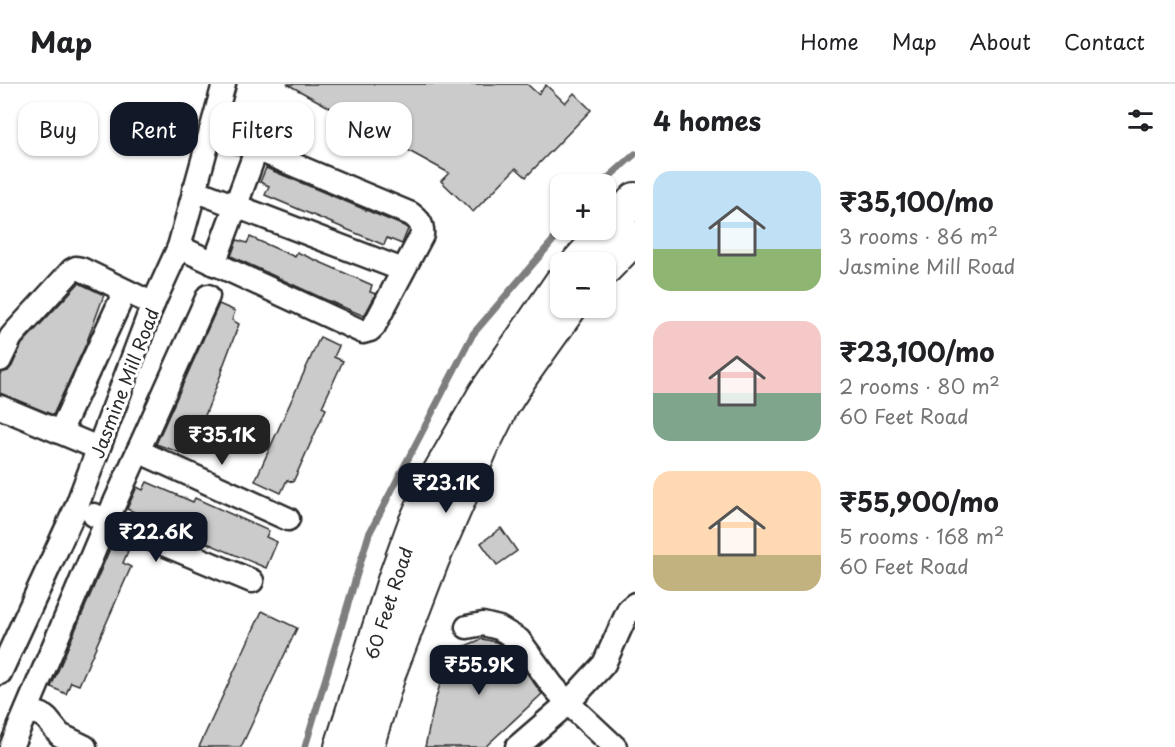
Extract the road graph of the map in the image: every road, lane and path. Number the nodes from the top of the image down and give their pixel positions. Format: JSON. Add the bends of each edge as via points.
{"nodes":[{"id":1,"x":224,"y":84,"type":"edge"},
{"id":2,"x":219,"y":102,"type":"edge"},
{"id":3,"x":210,"y":137,"type":"edge"},
{"id":4,"x":254,"y":156,"type":"edge"},
{"id":5,"x":276,"y":156,"type":"edge"},
{"id":6,"x":194,"y":190,"type":"junction"},
{"id":7,"x":635,"y":199,"type":"edge"},
{"id":8,"x":235,"y":206,"type":"junction"},
{"id":9,"x":635,"y":237,"type":"edge"},
{"id":10,"x":179,"y":248,"type":"junction"},
{"id":11,"x":587,"y":252,"type":"edge"},
{"id":12,"x":616,"y":257,"type":"edge"},
{"id":13,"x":214,"y":264,"type":"junction"},
{"id":14,"x":403,"y":270,"type":"junction"},
{"id":15,"x":125,"y":291,"type":"junction"},
{"id":16,"x":208,"y":296,"type":"dead end"},
{"id":17,"x":550,"y":298,"type":"edge"},
{"id":18,"x":153,"y":304,"type":"junction"},
{"id":19,"x":563,"y":318,"type":"edge"},
{"id":20,"x":0,"y":360,"type":"edge"},
{"id":21,"x":0,"y":407,"type":"edge"},
{"id":22,"x":60,"y":432,"type":"junction"},
{"id":23,"x":98,"y":448,"type":"junction"},
{"id":24,"x":138,"y":451,"type":"junction"},
{"id":25,"x":76,"y":508,"type":"junction"},
{"id":26,"x":288,"y":519,"type":"dead end"},
{"id":27,"x":107,"y":520,"type":"junction"},
{"id":28,"x":252,"y":581,"type":"dead end"},
{"id":29,"x":635,"y":604,"type":"edge"},
{"id":30,"x":467,"y":627,"type":"dead end"},
{"id":31,"x":0,"y":673,"type":"edge"},
{"id":32,"x":568,"y":703,"type":"junction"},
{"id":33,"x":27,"y":710,"type":"junction"},
{"id":34,"x":11,"y":747,"type":"edge"},
{"id":35,"x":85,"y":747,"type":"edge"},
{"id":36,"x":341,"y":747,"type":"edge"},
{"id":37,"x":367,"y":747,"type":"edge"},
{"id":38,"x":517,"y":747,"type":"edge"},
{"id":39,"x":615,"y":747,"type":"edge"}],
"edges":[{"from":1,"to":2,"type":"street","name":"Jasmine Mill Road"},
{"from":3,"to":6,"type":"street","name":"Jasmine Mill Road"},
{"from":4,"to":8,"type":"street"},
{"from":5,"to":14,"type":"street","via":[[419,220],[422,235]]},
{"from":6,"to":8,"type":"street"},
{"from":6,"to":10,"type":"street","name":"Jasmine Mill Road"},
{"from":7,"to":11,"type":"main road"},
{"from":8,"to":13,"type":"street"},
{"from":8,"to":14,"type":"street"},
{"from":9,"to":12,"type":"main road"},
{"from":10,"to":13,"type":"street"},
{"from":10,"to":18,"type":"street","name":"Jasmine Mill Road"},
{"from":13,"to":14,"type":"street","via":[[363,333],[374,326]]},
{"from":15,"to":18,"type":"street"},
{"from":15,"to":20,"type":"street","via":[[81,269],[72,270],[17,330]]},
{"from":15,"to":22,"type":"street"},
{"from":16,"to":24,"type":"street"},
{"from":17,"to":36,"type":"main road","name":"60 Feet Road","via":[[485,393],[430,490],[394,580]]},
{"from":18,"to":23,"type":"street","name":"Jasmine Mill Road"},
{"from":19,"to":37,"type":"main road","name":"60 Feet Road","via":[[502,407],[483,445],[433,559],[390,671]]},
{"from":21,"to":22,"type":"street"},
{"from":22,"to":23,"type":"street"},
{"from":23,"to":25,"type":"street","name":"Jasmine Mill Road"},
{"from":24,"to":26,"type":"street"},
{"from":24,"to":27,"type":"street"},
{"from":25,"to":27,"type":"street"},
{"from":25,"to":31,"type":"street","name":"Jasmine Mill Road"},
{"from":27,"to":28,"type":"street"},
{"from":27,"to":33,"type":"street"},
{"from":29,"to":32,"type":"street","via":[[629,609],[604,664]]},
{"from":30,"to":32,"type":"street","via":[[483,624],[499,628],[519,640]]},
{"from":32,"to":38,"type":"street"},
{"from":32,"to":39,"type":"street"},
{"from":33,"to":34,"type":"street"},
{"from":33,"to":35,"type":"street","via":[[42,716],[60,735]]}]}
